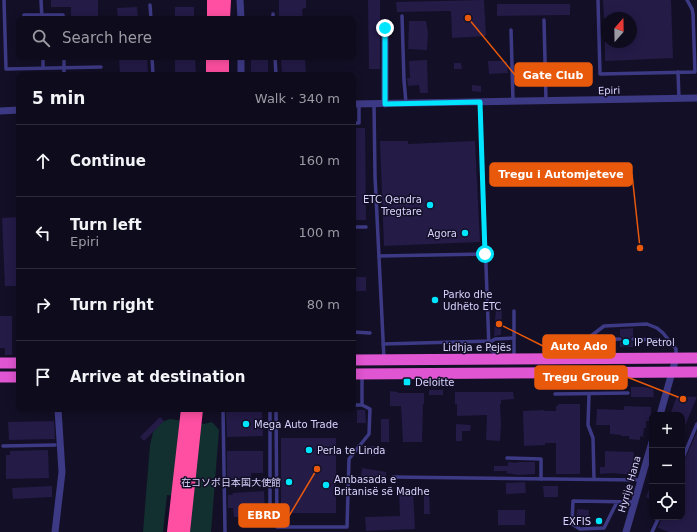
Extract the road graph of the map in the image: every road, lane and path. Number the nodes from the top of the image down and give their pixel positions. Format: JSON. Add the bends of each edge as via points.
{"nodes":[{"id":1,"x":4,"y":0,"type":"edge"},
{"id":2,"x":41,"y":0,"type":"edge"},
{"id":3,"x":213,"y":0,"type":"edge"},
{"id":4,"x":225,"y":0,"type":"edge"},
{"id":5,"x":240,"y":0,"type":"edge"},
{"id":6,"x":598,"y":0,"type":"edge"},
{"id":7,"x":686,"y":0,"type":"edge"},
{"id":8,"x":150,"y":5,"type":"dead end"},
{"id":9,"x":41,"y":16,"type":"edge"},
{"id":10,"x":52,"y":16,"type":"edge"},
{"id":11,"x":63,"y":16,"type":"edge"},
{"id":12,"x":151,"y":16,"type":"edge"},
{"id":13,"x":213,"y":16,"type":"edge"},
{"id":14,"x":224,"y":16,"type":"edge"},
{"id":15,"x":241,"y":16,"type":"edge"},
{"id":16,"x":402,"y":16,"type":"dead end"},
{"id":17,"x":544,"y":20,"type":"dead end"},
{"id":18,"x":385,"y":28,"type":"dead end"},
{"id":19,"x":511,"y":30,"type":"dead end"},
{"id":20,"x":695,"y":38,"type":"edge"},
{"id":21,"x":696,"y":56,"type":"edge"},
{"id":22,"x":42,"y":60,"type":"edge"},
{"id":23,"x":64,"y":60,"type":"edge"},
{"id":24,"x":152,"y":60,"type":"edge"},
{"id":25,"x":212,"y":60,"type":"edge"},
{"id":26,"x":223,"y":60,"type":"edge"},
{"id":27,"x":241,"y":60,"type":"edge"},
{"id":28,"x":275,"y":60,"type":"edge"},
{"id":29,"x":101,"y":67,"type":"dead end"},
{"id":30,"x":43,"y":68,"type":"junction"},
{"id":31,"x":64,"y":68,"type":"junction"},
{"id":32,"x":64,"y":72,"type":"edge"},
{"id":33,"x":153,"y":72,"type":"edge"},
{"id":34,"x":212,"y":72,"type":"edge"},
{"id":35,"x":223,"y":72,"type":"edge"},
{"id":36,"x":242,"y":72,"type":"edge"},
{"id":37,"x":276,"y":72,"type":"edge"},
{"id":38,"x":678,"y":72,"type":"junction"},
{"id":39,"x":696,"y":73,"type":"edge"},
{"id":40,"x":679,"y":98,"type":"junction"},
{"id":41,"x":697,"y":98,"type":"edge"},
{"id":42,"x":546,"y":101,"type":"junction"},
{"id":43,"x":480,"y":102,"type":"junction"},
{"id":44,"x":513,"y":102,"type":"junction"},
{"id":45,"x":406,"y":103,"type":"junction"},
{"id":46,"x":356,"y":104,"type":"edge"},
{"id":47,"x":374,"y":104,"type":"junction"},
{"id":48,"x":385,"y":104,"type":"junction"},
{"id":49,"x":0,"y":110,"type":"edge"},
{"id":50,"x":16,"y":110,"type":"edge"},
{"id":51,"x":356,"y":123,"type":"edge"},
{"id":52,"x":356,"y":227,"type":"edge"},
{"id":53,"x":366,"y":227,"type":"dead end"},
{"id":54,"x":485,"y":254,"type":"junction"},
{"id":55,"x":379,"y":256,"type":"junction"},
{"id":56,"x":514,"y":311,"type":"dead end"},
{"id":57,"x":356,"y":332,"type":"edge"},
{"id":58,"x":370,"y":333,"type":"dead end"},
{"id":59,"x":514,"y":338,"type":"junction"},
{"id":60,"x":633,"y":339,"type":"dead end"},
{"id":61,"x":620,"y":340,"type":"dead end"},
{"id":62,"x":481,"y":341,"type":"junction"},
{"id":63,"x":489,"y":341,"type":"junction"},
{"id":64,"x":383,"y":344,"type":"junction"},
{"id":65,"x":673,"y":346,"type":"junction"},
{"id":66,"x":489,"y":348,"type":"junction"},
{"id":67,"x":574,"y":349,"type":"junction"},
{"id":68,"x":554,"y":358,"type":"junction"},
{"id":69,"x":676,"y":358,"type":"junction"},
{"id":70,"x":697,"y":358,"type":"edge"},
{"id":71,"x":501,"y":359,"type":"junction"},
{"id":72,"x":514,"y":359,"type":"junction"},
{"id":73,"x":356,"y":360,"type":"edge"},
{"id":74,"x":384,"y":360,"type":"junction"},
{"id":75,"x":0,"y":363,"type":"edge"},
{"id":76,"x":16,"y":363,"type":"edge"},
{"id":77,"x":672,"y":372,"type":"junction"},
{"id":78,"x":697,"y":372,"type":"edge"},
{"id":79,"x":358,"y":374,"type":"edge"},
{"id":80,"x":0,"y":377,"type":"edge"},
{"id":81,"x":16,"y":377,"type":"edge"},
{"id":82,"x":628,"y":393,"type":"dead end"},
{"id":83,"x":555,"y":394,"type":"dead end"},
{"id":84,"x":589,"y":394,"type":"junction"},
{"id":85,"x":356,"y":404,"type":"edge"},
{"id":86,"x":362,"y":405,"type":"junction"},
{"id":87,"x":58,"y":412,"type":"edge"},
{"id":88,"x":187,"y":412,"type":"edge"},
{"id":89,"x":196,"y":412,"type":"edge"},
{"id":90,"x":223,"y":412,"type":"edge"},
{"id":91,"x":270,"y":412,"type":"edge"},
{"id":92,"x":276,"y":412,"type":"edge"},
{"id":93,"x":661,"y":412,"type":"edge"},
{"id":94,"x":697,"y":424,"type":"edge"},
{"id":95,"x":190,"y":429,"type":"junction"},
{"id":96,"x":55,"y":445,"type":"dead end"},
{"id":97,"x":3,"y":446,"type":"dead end"},
{"id":98,"x":650,"y":448,"type":"edge"},
{"id":99,"x":685,"y":453,"type":"edge"},
{"id":100,"x":507,"y":458,"type":"dead end"},
{"id":101,"x":392,"y":477,"type":"dead end"},
{"id":102,"x":541,"y":479,"type":"junction"},
{"id":103,"x":594,"y":479,"type":"junction"},
{"id":104,"x":641,"y":480,"type":"junction"},
{"id":105,"x":617,"y":502,"type":"junction"},
{"id":106,"x":635,"y":502,"type":"junction"},
{"id":107,"x":270,"y":515,"type":"dead end"},
{"id":108,"x":658,"y":520,"type":"edge"},
{"id":109,"x":55,"y":532,"type":"edge"},
{"id":110,"x":173,"y":532,"type":"edge"},
{"id":111,"x":184,"y":532,"type":"edge"},
{"id":112,"x":225,"y":532,"type":"edge"},
{"id":113,"x":626,"y":532,"type":"edge"},
{"id":114,"x":652,"y":532,"type":"edge"}],
"edges":[{"from":1,"to":30,"type":"lane","via":[[6,69]]},
{"from":2,"to":9,"type":"lane"},
{"from":3,"to":13,"type":"highway"},
{"from":4,"to":14,"type":"highway"},
{"from":5,"to":15,"type":"street"},
{"from":6,"to":38,"type":"lane","via":[[600,74]]},
{"from":7,"to":20,"type":"lane","via":[[692,9]]},
{"from":8,"to":12,"type":"lane"},
{"from":10,"to":11,"type":"lane"},
{"from":16,"to":45,"type":"lane"},
{"from":17,"to":42,"type":"lane"},
{"from":18,"to":48,"type":"street"},
{"from":19,"to":44,"type":"lane"},
{"from":20,"to":21,"type":"lane"},
{"from":21,"to":39,"type":"lane"},
{"from":22,"to":30,"type":"lane"},
{"from":23,"to":31,"type":"lane"},
{"from":24,"to":33,"type":"lane"},
{"from":25,"to":34,"type":"highway"},
{"from":26,"to":35,"type":"highway"},
{"from":27,"to":36,"type":"street"},
{"from":28,"to":37,"type":"lane"},
{"from":29,"to":31,"type":"lane"},
{"from":30,"to":31,"type":"lane"},
{"from":31,"to":32,"type":"lane"},
{"from":38,"to":39,"type":"lane"},
{"from":38,"to":40,"type":"lane"},
{"from":40,"to":41,"type":"street","name":"Epiri"},
{"from":40,"to":42,"type":"street","name":"Epiri"},
{"from":42,"to":44,"type":"street","name":"Epiri"},
{"from":43,"to":44,"type":"street","name":"Epiri"},
{"from":43,"to":45,"type":"street","name":"Epiri"},
{"from":43,"to":54,"type":"lane"},
{"from":45,"to":48,"type":"street","name":"Epiri"},
{"from":46,"to":47,"type":"street","name":"Epiri"},
{"from":46,"to":51,"type":"lane","via":[[359,123]]},
{"from":47,"to":48,"type":"street","name":"Epiri"},
{"from":47,"to":55,"type":"lane"},
{"from":49,"to":50,"type":"street"},
{"from":52,"to":53,"type":"lane"},
{"from":54,"to":55,"type":"lane"},
{"from":54,"to":63,"type":"lane"},
{"from":55,"to":64,"type":"lane"},
{"from":56,"to":59,"type":"lane"},
{"from":57,"to":58,"type":"lane"},
{"from":59,"to":63,"type":"lane"},
{"from":59,"to":72,"type":"lane"},
{"from":60,"to":65,"type":"lane","via":[[656,340]]},
{"from":61,"to":67,"type":"lane","via":[[592,342]]},
{"from":62,"to":63,"type":"lane"},
{"from":62,"to":64,"type":"lane"},
{"from":62,"to":66,"type":"lane"},
{"from":63,"to":66,"type":"lane"},
{"from":64,"to":74,"type":"lane"},
{"from":65,"to":67,"type":"lane","via":[[662,333],[647,324],[609,325],[598,330]]},
{"from":65,"to":69,"type":"lane","via":[[677,352]]},
{"from":66,"to":71,"type":"lane"},
{"from":67,"to":68,"type":"lane"},
{"from":68,"to":69,"type":"highway","name":"Lidhja e Pejës"},
{"from":68,"to":72,"type":"highway","name":"Lidhja e Pejës"},
{"from":69,"to":70,"type":"highway","name":"Lidhja e Pejës"},
{"from":69,"to":77,"type":"street"},
{"from":71,"to":72,"type":"highway","name":"Lidhja e Pejës"},
{"from":71,"to":74,"type":"highway","name":"Lidhja e Pejës"},
{"from":73,"to":74,"type":"highway","name":"Lidhja e Pejës"},
{"from":75,"to":76,"type":"highway"},
{"from":77,"to":78,"type":"highway"},
{"from":77,"to":79,"type":"highway"},
{"from":77,"to":93,"type":"street"},
{"from":79,"to":86,"type":"lane"},
{"from":80,"to":81,"type":"highway"},
{"from":82,"to":84,"type":"lane"},
{"from":83,"to":84,"type":"lane"},
{"from":84,"to":103,"type":"lane","via":[[588,425],[593,438]]},
{"from":85,"to":86,"type":"lane"},
{"from":86,"to":92,"type":"lane","via":[[370,408],[369,434],[349,459],[347,527],[277,527]]},
{"from":87,"to":109,"type":"street","via":[[62,472]]},
{"from":88,"to":95,"type":"highway"},
{"from":89,"to":95,"type":"highway"},
{"from":90,"to":112,"type":"lane"},
{"from":91,"to":107,"type":"lane"},
{"from":94,"to":99,"type":"lane"},
{"from":95,"to":110,"type":"highway"},
{"from":95,"to":111,"type":"highway"},
{"from":96,"to":97,"type":"lane"},
{"from":98,"to":104,"type":"street","name":"Hyrije Hana"},
{"from":100,"to":102,"type":"lane","via":[[541,459]]},
{"from":101,"to":102,"type":"lane"},
{"from":102,"to":103,"type":"lane"},
{"from":103,"to":104,"type":"lane"},
{"from":104,"to":106,"type":"street","name":"Hyrije Hana"},
{"from":105,"to":105,"type":"lane","via":[[574,501],[572,524],[580,529],[604,528]]},
{"from":105,"to":106,"type":"lane"},
{"from":106,"to":113,"type":"street","name":"Hyrije Hana"},
{"from":108,"to":114,"type":"lane"}]}
